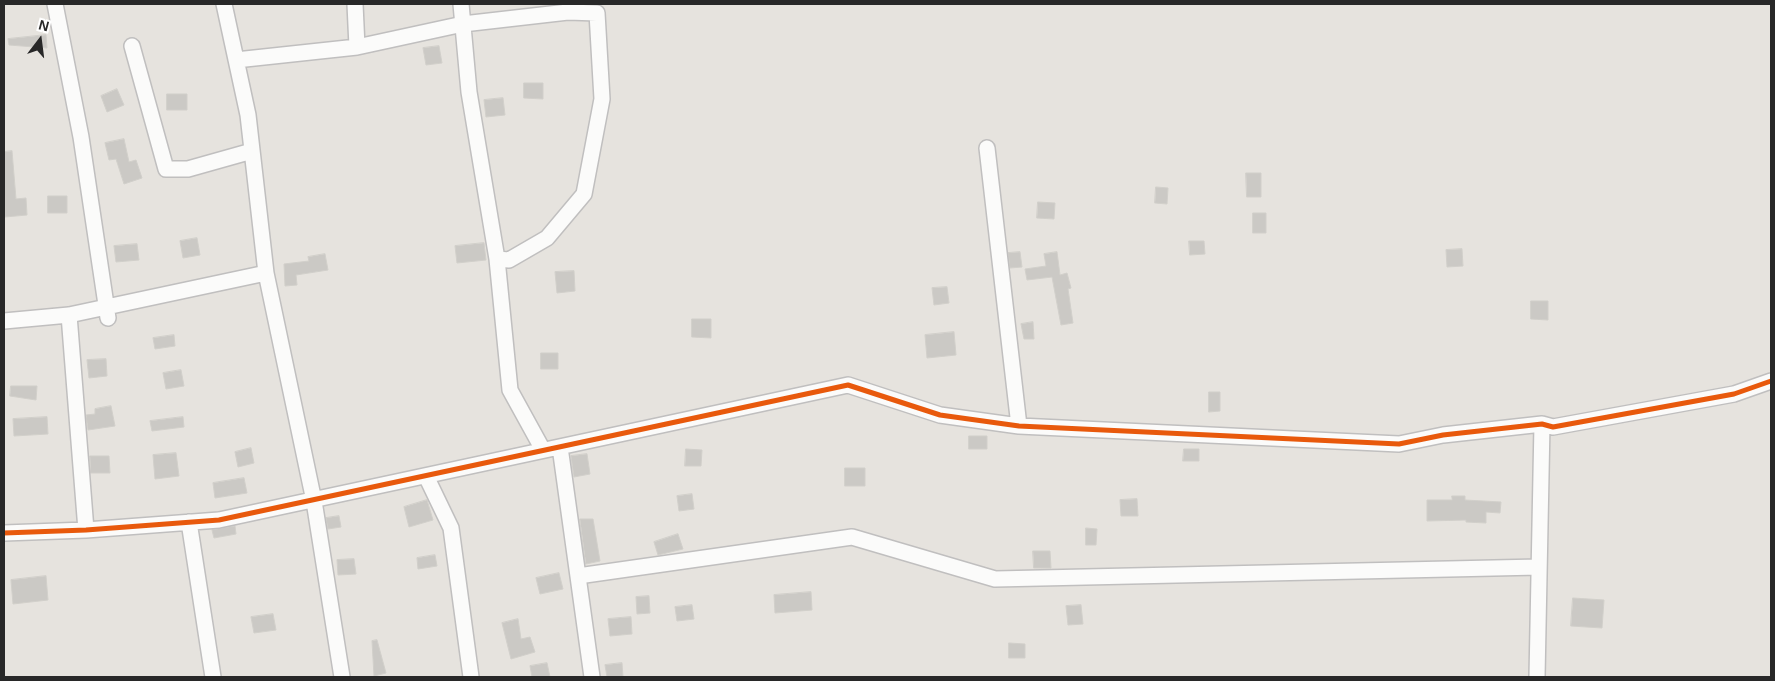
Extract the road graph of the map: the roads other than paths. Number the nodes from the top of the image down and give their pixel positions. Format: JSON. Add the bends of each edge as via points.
{"nodes":[{"id":1,"x":55,"y":4,"type":"edge"},
{"id":2,"x":224,"y":4,"type":"edge"},
{"id":3,"x":355,"y":4,"type":"edge"},
{"id":4,"x":461,"y":4,"type":"edge"},
{"id":5,"x":464,"y":24,"type":"junction"},
{"id":6,"x":132,"y":46,"type":"dead end"},
{"id":7,"x":357,"y":47,"type":"junction"},
{"id":8,"x":236,"y":60,"type":"junction"},
{"id":9,"x":987,"y":148,"type":"dead end"},
{"id":10,"x":252,"y":151,"type":"junction"},
{"id":11,"x":497,"y":259,"type":"junction"},
{"id":12,"x":266,"y":273,"type":"junction"},
{"id":13,"x":107,"y":312,"type":"junction"},
{"id":14,"x":69,"y":315,"type":"junction"},
{"id":15,"x":4,"y":321,"type":"edge"},
{"id":16,"x":1771,"y":381,"type":"edge"},
{"id":17,"x":1542,"y":424,"type":"junction"},
{"id":18,"x":1019,"y":426,"type":"junction"},
{"id":19,"x":560,"y":447,"type":"junction"},
{"id":20,"x":543,"y":450,"type":"junction"},
{"id":21,"x":426,"y":476,"type":"junction"},
{"id":22,"x":314,"y":501,"type":"junction"},
{"id":23,"x":189,"y":522,"type":"junction"},
{"id":24,"x":86,"y":530,"type":"junction"},
{"id":25,"x":4,"y":533,"type":"edge"},
{"id":26,"x":1539,"y":567,"type":"junction"},
{"id":27,"x":578,"y":576,"type":"junction"},
{"id":28,"x":213,"y":677,"type":"edge"},
{"id":29,"x":342,"y":677,"type":"edge"},
{"id":30,"x":470,"y":677,"type":"edge"},
{"id":31,"x":592,"y":677,"type":"edge"},
{"id":32,"x":1537,"y":677,"type":"edge"}],
"edges":[{"from":1,"to":13,"type":"street","via":[[81,137]]},
{"from":2,"to":8,"type":"street"},
{"from":3,"to":7,"type":"street"},
{"from":4,"to":5,"type":"street"},
{"from":5,"to":7,"type":"street"},
{"from":5,"to":11,"type":"street","via":[[469,92]]},
{"from":5,"to":11,"type":"street","via":[[568,12],[597,13],[602,99],[584,194],[547,238],[509,260]]},
{"from":6,"to":10,"type":"street","via":[[166,168],[188,169]]},
{"from":7,"to":8,"type":"street"},
{"from":8,"to":10,"type":"street"},
{"from":9,"to":18,"type":"street"},
{"from":10,"to":12,"type":"street"},
{"from":11,"to":20,"type":"street","via":[[510,390]]},
{"from":12,"to":13,"type":"street"},
{"from":12,"to":22,"type":"street"},
{"from":13,"to":14,"type":"street"},
{"from":14,"to":15,"type":"street"},
{"from":14,"to":24,"type":"street"},
{"from":16,"to":17,"type":"street","via":[[1734,394],[1553,427]]},
{"from":17,"to":18,"type":"street","via":[[1443,435],[1399,444]]},
{"from":17,"to":26,"type":"street"},
{"from":18,"to":19,"type":"street","via":[[940,414],[848,385]]},
{"from":19,"to":20,"type":"street"},
{"from":19,"to":27,"type":"street"},
{"from":20,"to":21,"type":"street"},
{"from":21,"to":22,"type":"street"},
{"from":21,"to":30,"type":"street","via":[[451,528]]},
{"from":22,"to":23,"type":"street","via":[[219,520]]},
{"from":22,"to":29,"type":"street"},
{"from":23,"to":24,"type":"street"},
{"from":23,"to":28,"type":"street"},
{"from":24,"to":25,"type":"street"},
{"from":26,"to":27,"type":"street","via":[[995,579],[852,538]]},
{"from":26,"to":32,"type":"street"},
{"from":27,"to":31,"type":"street"}]}
